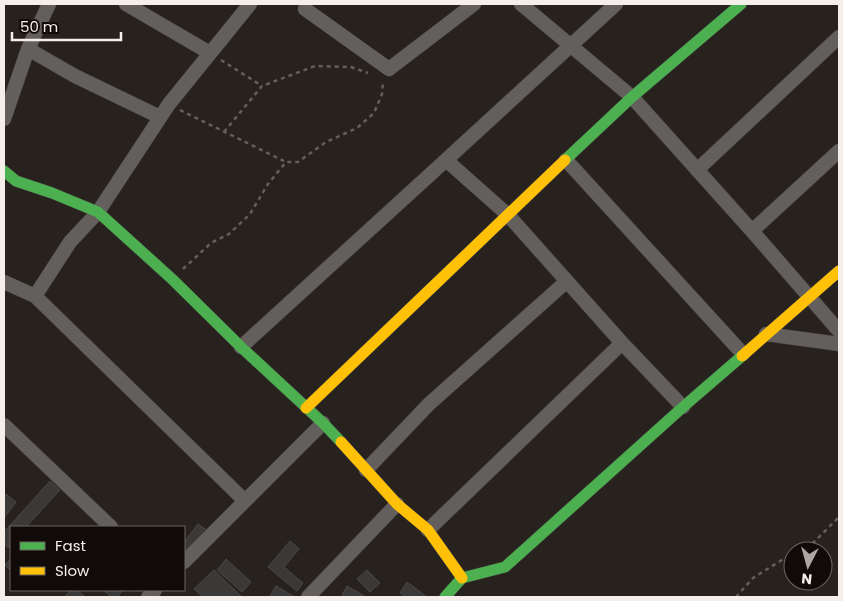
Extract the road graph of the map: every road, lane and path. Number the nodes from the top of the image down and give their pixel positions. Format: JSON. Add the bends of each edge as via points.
{"nodes":[{"id":1,"x":50,"y":4,"type":"edge"},
{"id":2,"x":126,"y":4,"type":"edge"},
{"id":3,"x":250,"y":4,"type":"edge"},
{"id":4,"x":474,"y":4,"type":"edge"},
{"id":5,"x":522,"y":4,"type":"edge"},
{"id":6,"x":616,"y":4,"type":"edge"},
{"id":7,"x":741,"y":4,"type":"edge"},
{"id":8,"x":303,"y":5,"type":"edge"},
{"id":9,"x":839,"y":37,"type":"edge"},
{"id":10,"x":572,"y":45,"type":"junction"},
{"id":11,"x":28,"y":49,"type":"junction"},
{"id":12,"x":210,"y":53,"type":"junction"},
{"id":13,"x":387,"y":73,"type":"junction"},
{"id":14,"x":262,"y":86,"type":"junction"},
{"id":15,"x":632,"y":97,"type":"junction"},
{"id":16,"x":169,"y":104,"type":"junction"},
{"id":17,"x":160,"y":117,"type":"junction"},
{"id":18,"x":4,"y":119,"type":"edge"},
{"id":19,"x":224,"y":132,"type":"junction"},
{"id":20,"x":839,"y":151,"type":"edge"},
{"id":21,"x":446,"y":160,"type":"junction"},
{"id":22,"x":566,"y":160,"type":"junction"},
{"id":23,"x":286,"y":162,"type":"junction"},
{"id":24,"x":698,"y":170,"type":"junction"},
{"id":25,"x":4,"y":171,"type":"edge"},
{"id":26,"x":98,"y":212,"type":"junction"},
{"id":27,"x":508,"y":215,"type":"junction"},
{"id":28,"x":752,"y":231,"type":"junction"},
{"id":29,"x":839,"y":271,"type":"edge"},
{"id":30,"x":172,"y":280,"type":"junction"},
{"id":31,"x":567,"y":281,"type":"junction"},
{"id":32,"x":4,"y":282,"type":"edge"},
{"id":33,"x":35,"y":296,"type":"junction"},
{"id":34,"x":810,"y":297,"type":"junction"},
{"id":35,"x":839,"y":331,"type":"edge"},
{"id":36,"x":766,"y":334,"type":"junction"},
{"id":37,"x":622,"y":343,"type":"junction"},
{"id":38,"x":839,"y":344,"type":"edge"},
{"id":39,"x":240,"y":347,"type":"junction"},
{"id":40,"x":743,"y":354,"type":"junction"},
{"id":41,"x":683,"y":406,"type":"junction"},
{"id":42,"x":306,"y":408,"type":"junction"},
{"id":43,"x":323,"y":423,"type":"junction"},
{"id":44,"x":4,"y":424,"type":"edge"},
{"id":45,"x":366,"y":470,"type":"junction"},
{"id":46,"x":245,"y":500,"type":"junction"},
{"id":47,"x":396,"y":504,"type":"junction"},
{"id":48,"x":839,"y":517,"type":"edge"},
{"id":49,"x":110,"y":526,"type":"edge"},
{"id":50,"x":428,"y":530,"type":"junction"},
{"id":51,"x":815,"y":541,"type":"edge"},
{"id":52,"x":783,"y":560,"type":"edge"},
{"id":53,"x":185,"y":561,"type":"edge"},
{"id":54,"x":462,"y":578,"type":"junction"},
{"id":55,"x":308,"y":597,"type":"edge"},
{"id":56,"x":445,"y":597,"type":"edge"},
{"id":57,"x":736,"y":597,"type":"edge"}],
"edges":[{"from":1,"to":11,"type":"street"},
{"from":2,"to":12,"type":"street"},
{"from":3,"to":12,"type":"street"},
{"from":4,"to":13,"type":"street"},
{"from":5,"to":10,"type":"street"},
{"from":6,"to":10,"type":"street"},
{"from":7,"to":15,"type":"street"},
{"from":8,"to":13,"type":"street"},
{"from":9,"to":24,"type":"street"},
{"from":10,"to":15,"type":"street"},
{"from":10,"to":21,"type":"street"},
{"from":11,"to":17,"type":"street"},
{"from":11,"to":18,"type":"street"},
{"from":12,"to":14,"type":"path"},
{"from":12,"to":16,"type":"street"},
{"from":13,"to":14,"type":"path","via":[[315,66]]},
{"from":13,"to":23,"type":"path","via":[[374,113],[358,128],[326,142],[298,162]]},
{"from":14,"to":19,"type":"path"},
{"from":15,"to":22,"type":"street"},
{"from":15,"to":24,"type":"street"},
{"from":16,"to":17,"type":"street"},
{"from":16,"to":19,"type":"path"},
{"from":17,"to":26,"type":"street"},
{"from":19,"to":23,"type":"path"},
{"from":20,"to":28,"type":"street"},
{"from":21,"to":27,"type":"street"},
{"from":21,"to":39,"type":"street"},
{"from":22,"to":27,"type":"street"},
{"from":22,"to":40,"type":"street"},
{"from":23,"to":30,"type":"path","via":[[250,214],[229,234],[211,243]]},
{"from":24,"to":28,"type":"street"},
{"from":25,"to":26,"type":"street","via":[[16,181]]},
{"from":26,"to":30,"type":"street"},
{"from":26,"to":33,"type":"street","via":[[70,242]]},
{"from":27,"to":31,"type":"street"},
{"from":27,"to":42,"type":"street"},
{"from":28,"to":34,"type":"street"},
{"from":29,"to":34,"type":"street"},
{"from":30,"to":39,"type":"street"},
{"from":31,"to":37,"type":"street"},
{"from":31,"to":45,"type":"street","via":[[429,404]]},
{"from":32,"to":33,"type":"street"},
{"from":33,"to":46,"type":"street"},
{"from":34,"to":35,"type":"street"},
{"from":34,"to":36,"type":"street"},
{"from":36,"to":38,"type":"street"},
{"from":36,"to":40,"type":"street"},
{"from":37,"to":41,"type":"street"},
{"from":37,"to":50,"type":"street"},
{"from":39,"to":42,"type":"street"},
{"from":40,"to":41,"type":"street"},
{"from":41,"to":54,"type":"street","via":[[505,567]]},
{"from":42,"to":43,"type":"street"},
{"from":43,"to":45,"type":"street"},
{"from":43,"to":46,"type":"street"},
{"from":44,"to":49,"type":"street"},
{"from":45,"to":47,"type":"street"},
{"from":46,"to":53,"type":"street"},
{"from":47,"to":50,"type":"street"},
{"from":47,"to":55,"type":"street"},
{"from":48,"to":51,"type":"path"},
{"from":50,"to":54,"type":"street"},
{"from":52,"to":57,"type":"path","via":[[753,578]]},
{"from":54,"to":56,"type":"street"}]}
